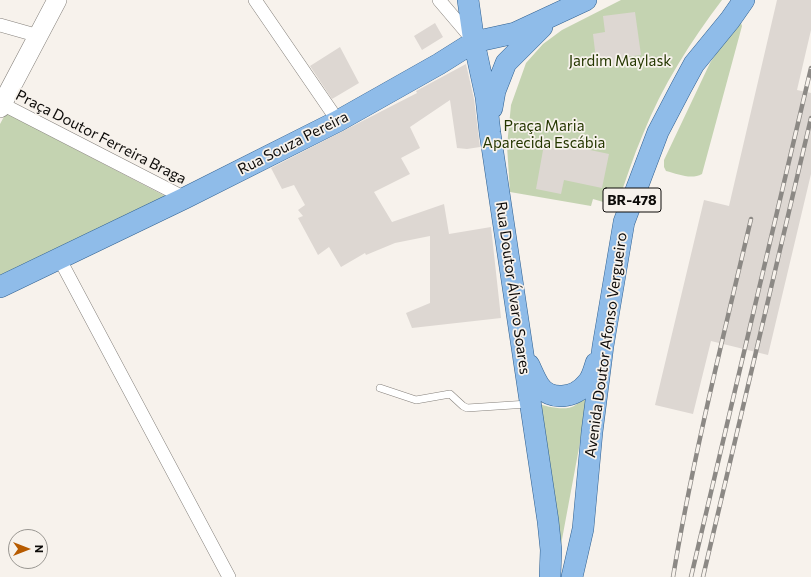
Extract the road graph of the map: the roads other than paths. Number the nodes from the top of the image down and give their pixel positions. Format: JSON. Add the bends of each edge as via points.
{"nodes":[{"id":1,"x":57,"y":0,"type":"edge"},
{"id":2,"x":255,"y":0,"type":"edge"},
{"id":3,"x":440,"y":0,"type":"edge"},
{"id":4,"x":468,"y":0,"type":"edge"},
{"id":5,"x":586,"y":0,"type":"edge"},
{"id":6,"x":732,"y":0,"type":"edge"},
{"id":7,"x":744,"y":0,"type":"edge"},
{"id":8,"x":558,"y":13,"type":"junction"},
{"id":9,"x":0,"y":25,"type":"edge"},
{"id":10,"x":39,"y":36,"type":"junction"},
{"id":11,"x":474,"y":42,"type":"junction"},
{"id":12,"x":694,"y":64,"type":"junction"},
{"id":13,"x":1,"y":106,"type":"edge"},
{"id":14,"x":338,"y":120,"type":"junction"},
{"id":15,"x":490,"y":133,"type":"junction"},
{"id":16,"x":185,"y":198,"type":"junction"},
{"id":17,"x":58,"y":258,"type":"junction"},
{"id":18,"x":0,"y":287,"type":"edge"},
{"id":19,"x":603,"y":346,"type":"junction"},
{"id":20,"x":522,"y":352,"type":"junction"},
{"id":21,"x":380,"y":388,"type":"dead end"},
{"id":22,"x":530,"y":403,"type":"junction"},
{"id":23,"x":229,"y":577,"type":"edge"},
{"id":24,"x":550,"y":577,"type":"edge"},
{"id":25,"x":572,"y":577,"type":"edge"}],
"edges":[{"from":1,"to":10,"type":"street"},
{"from":2,"to":14,"type":"street"},
{"from":3,"to":11,"type":"street"},
{"from":4,"to":11,"type":"main road","name":"Rua Doutor Álvaro Soares"},
{"from":5,"to":8,"type":"main road","name":"Rua Souza Pereira"},
{"from":6,"to":12,"type":"main road","number":"BR-478"},
{"from":7,"to":12,"type":"main road","name":"Avenida Doutor Afonso Vergueiro"},
{"from":8,"to":11,"type":"main road","name":"Rua Souza Pereira","via":[[515,33]]},
{"from":8,"to":15,"type":"main road","via":[[506,62],[495,91]]},
{"from":9,"to":10,"type":"street"},
{"from":10,"to":13,"type":"street"},
{"from":11,"to":14,"type":"main road","name":"Rua Souza Pereira"},
{"from":11,"to":15,"type":"main road","name":"Rua Doutor Álvaro Soares","via":[[486,97]]},
{"from":12,"to":19,"type":"main road","name":"Avenida Doutor Afonso Vergueiro","number":"BR-478","via":[[658,132],[624,222]]},
{"from":13,"to":16,"type":"street","name":"Praça Doutor Ferreira Braga"},
{"from":14,"to":16,"type":"main road","name":"Rua Souza Pereira"},
{"from":15,"to":20,"type":"main road","name":"Rua Doutor Álvaro Soares"},
{"from":16,"to":17,"type":"main road","name":"Rua Souza Pereira"},
{"from":17,"to":18,"type":"main road","name":"Rua Souza Pereira"},
{"from":17,"to":23,"type":"street"},
{"from":19,"to":20,"type":"main road","via":[[588,382],[576,393],[564,396],[551,394],[539,386]]},
{"from":19,"to":25,"type":"main road","name":"Avenida Doutor Afonso Vergueiro","number":"BR-478","via":[[583,529]]},
{"from":20,"to":22,"type":"main road","name":"Rua Doutor Álvaro Soares"},
{"from":21,"to":22,"type":"lane","via":[[416,400],[450,394],[467,408]]},
{"from":22,"to":24,"type":"main road","name":"Rua Doutor Álvaro Soares","via":[[548,521]]}]}
